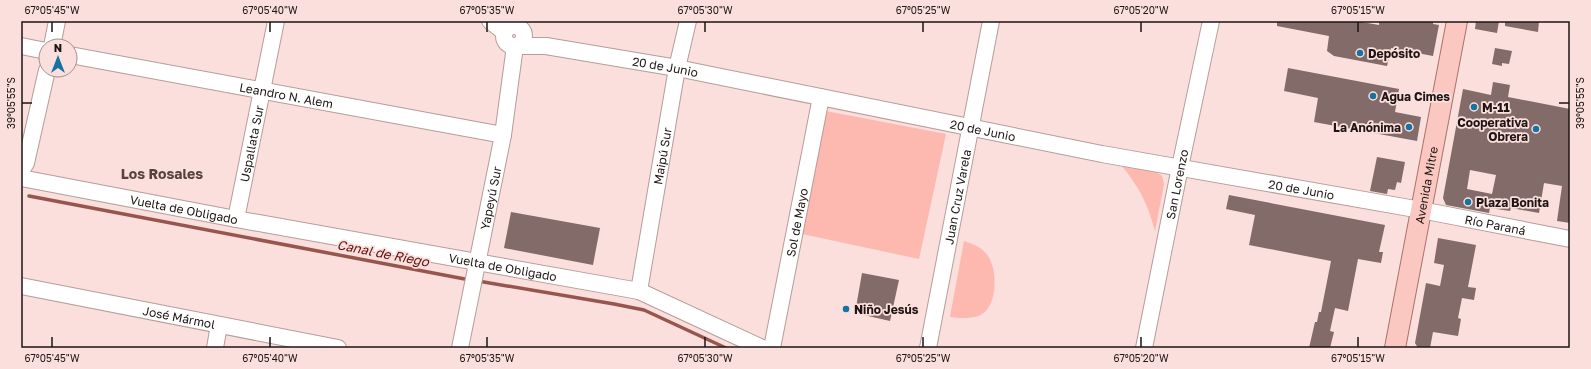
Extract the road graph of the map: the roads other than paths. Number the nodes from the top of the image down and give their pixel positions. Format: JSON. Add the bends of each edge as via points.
{"nodes":[{"id":1,"x":57,"y":21,"type":"edge"},
{"id":2,"x":276,"y":21,"type":"edge"},
{"id":3,"x":490,"y":21,"type":"edge"},
{"id":4,"x":688,"y":21,"type":"edge"},
{"id":5,"x":991,"y":21,"type":"edge"},
{"id":6,"x":1211,"y":21,"type":"edge"},
{"id":7,"x":1457,"y":21,"type":"edge"},
{"id":8,"x":515,"y":31,"type":"edge"},
{"id":9,"x":54,"y":38,"type":"edge"},
{"id":10,"x":21,"y":46,"type":"edge"},
{"id":11,"x":38,"y":49,"type":"edge"},
{"id":12,"x":78,"y":57,"type":"edge"},
{"id":13,"x":677,"y":68,"type":"junction"},
{"id":14,"x":45,"y":78,"type":"edge"},
{"id":15,"x":262,"y":91,"type":"junction"},
{"id":16,"x":821,"y":97,"type":"junction"},
{"id":17,"x":970,"y":128,"type":"junction"},
{"id":18,"x":503,"y":135,"type":"junction"},
{"id":19,"x":1180,"y":167,"type":"junction"},
{"id":20,"x":21,"y":171,"type":"edge"},
{"id":21,"x":21,"y":178,"type":"edge"},
{"id":22,"x":1421,"y":210,"type":"junction"},
{"id":23,"x":236,"y":219,"type":"junction"},
{"id":24,"x":1570,"y":239,"type":"edge"},
{"id":25,"x":475,"y":267,"type":"junction"},
{"id":26,"x":21,"y":286,"type":"edge"},
{"id":27,"x":639,"y":291,"type":"junction"},
{"id":28,"x":219,"y":325,"type":"junction"},
{"id":29,"x":214,"y":348,"type":"edge"},
{"id":30,"x":338,"y":348,"type":"edge"},
{"id":31,"x":460,"y":348,"type":"edge"},
{"id":32,"x":762,"y":348,"type":"edge"},
{"id":33,"x":772,"y":348,"type":"edge"},
{"id":34,"x":928,"y":348,"type":"edge"},
{"id":35,"x":1144,"y":348,"type":"edge"},
{"id":36,"x":1395,"y":348,"type":"edge"}],
"edges":[{"from":1,"to":9,"type":"street"},
{"from":2,"to":15,"type":"street","name":"Uspallata Sur"},
{"from":3,"to":8,"type":"street","name":"20 de Junio"},
{"from":4,"to":13,"type":"street","name":"Maipú Sur"},
{"from":5,"to":17,"type":"street","name":"Juan Cruz Varela"},
{"from":6,"to":19,"type":"street","name":"San Lorenzo"},
{"from":7,"to":22,"type":"main road","name":"Avenida Mitre"},
{"from":8,"to":13,"type":"street","name":"20 de Junio","via":[[546,46]]},
{"from":8,"to":18,"type":"street","name":"Yapeyú Sur"},
{"from":10,"to":11,"type":"street"},
{"from":12,"to":15,"type":"street","name":"Leandro N. Alem"},
{"from":13,"to":16,"type":"street","name":"20 de Junio"},
{"from":13,"to":27,"type":"street","name":"Maipú Sur"},
{"from":14,"to":20,"type":"street","via":[[26,163]]},
{"from":15,"to":18,"type":"street","name":"Leandro N. Alem"},
{"from":15,"to":23,"type":"street","name":"Uspallata Sur"},
{"from":16,"to":17,"type":"street","name":"20 de Junio"},
{"from":16,"to":33,"type":"street","name":"Sol de Mayo"},
{"from":17,"to":19,"type":"street","name":"20 de Junio"},
{"from":17,"to":34,"type":"street","name":"Juan Cruz Varela"},
{"from":18,"to":25,"type":"street","name":"Yapeyú Sur"},
{"from":19,"to":22,"type":"street","name":"20 de Junio"},
{"from":19,"to":35,"type":"street","name":"San Lorenzo"},
{"from":21,"to":23,"type":"street","name":"Vuelta de Obligado"},
{"from":22,"to":24,"type":"street","name":"Río Paraná"},
{"from":22,"to":36,"type":"main road","name":"Avenida Mitre"},
{"from":23,"to":25,"type":"street","name":"Vuelta de Obligado"},
{"from":25,"to":27,"type":"street","name":"Vuelta de Obligado"},
{"from":25,"to":31,"type":"street","name":"Yapeyú Sur"},
{"from":26,"to":28,"type":"street","name":"José Mármol"},
{"from":27,"to":32,"type":"street","name":"Vuelta de Obligado"},
{"from":28,"to":29,"type":"street"},
{"from":28,"to":30,"type":"street","name":"José Mármol"}]}
